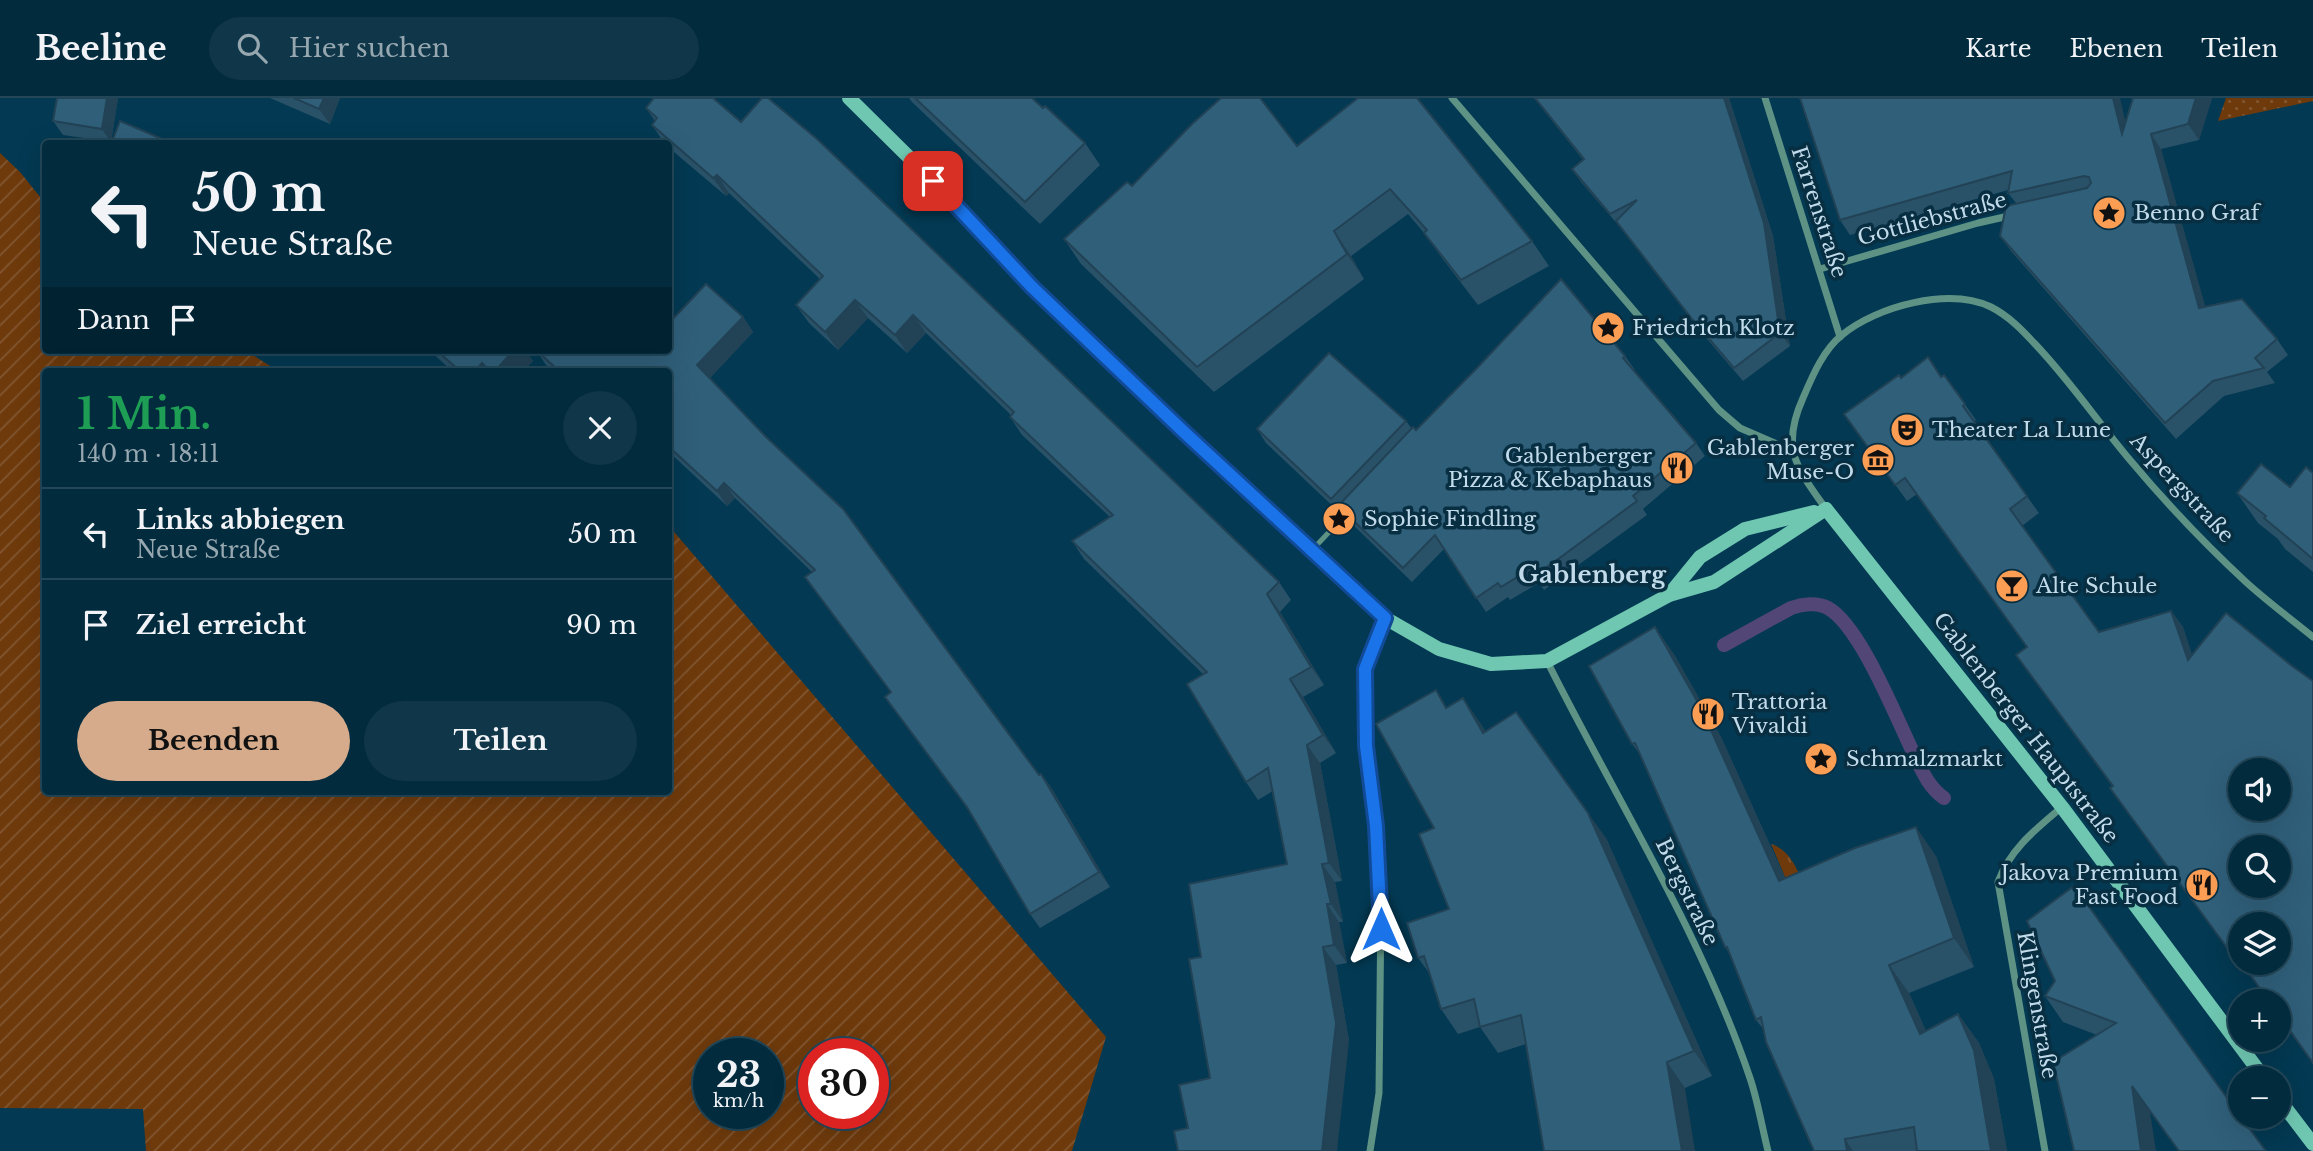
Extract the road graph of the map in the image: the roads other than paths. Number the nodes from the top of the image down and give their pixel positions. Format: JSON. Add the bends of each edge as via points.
{"nodes":[{"id":1,"x":849,"y":98,"type":"edge"},
{"id":2,"x":1452,"y":98,"type":"edge"},
{"id":3,"x":1765,"y":98,"type":"edge"},
{"id":4,"x":2017,"y":214,"type":"edge"},
{"id":5,"x":1819,"y":269,"type":"junction"},
{"id":6,"x":1840,"y":337,"type":"junction"},
{"id":7,"x":1791,"y":450,"type":"junction"},
{"id":8,"x":1359,"y":500,"type":"edge"},
{"id":9,"x":1826,"y":509,"type":"junction"},
{"id":10,"x":1311,"y":551,"type":"junction"},
{"id":11,"x":1669,"y":595,"type":"junction"},
{"id":12,"x":1385,"y":618,"type":"junction"},
{"id":13,"x":2313,"y":636,"type":"edge"},
{"id":14,"x":1548,"y":661,"type":"junction"},
{"id":15,"x":2063,"y":807,"type":"junction"},
{"id":16,"x":2255,"y":1066,"type":"edge"},
{"id":17,"x":2291,"y":1115,"type":"edge"},
{"id":18,"x":2313,"y":1144,"type":"edge"},
{"id":19,"x":1370,"y":1151,"type":"edge"},
{"id":20,"x":1768,"y":1151,"type":"edge"},
{"id":21,"x":2045,"y":1151,"type":"edge"}],
"edges":[{"from":1,"to":10,"type":"street","via":[[1032,287]]},
{"from":2,"to":7,"type":"street","via":[[1719,410],[1740,428]]},
{"from":3,"to":5,"type":"street","name":"Farrenstraße"},
{"from":4,"to":5,"type":"street","name":"Gottliebstraße"},
{"from":5,"to":6,"type":"street","name":"Farrenstraße"},
{"from":6,"to":7,"type":"street","name":"Aspergstraße","via":[[1814,371],[1798,410]]},
{"from":6,"to":13,"type":"street","name":"Aspergstraße","via":[[1883,311],[1949,297],[1991,307],[2017,325],[2053,363],[2130,460],[2248,584]]},
{"from":7,"to":9,"type":"street","via":[[1799,471]]},
{"from":8,"to":10,"type":"lane"},
{"from":9,"to":11,"type":"street","via":[[1714,582]]},
{"from":9,"to":11,"type":"street","via":[[1745,529],[1700,557]]},
{"from":9,"to":15,"type":"street","name":"Gablenberger Hauptstraße"},
{"from":10,"to":12,"type":"street"},
{"from":11,"to":14,"type":"street"},
{"from":12,"to":14,"type":"street","via":[[1439,649],[1491,664]]},
{"from":12,"to":19,"type":"street","via":[[1365,669],[1366,746],[1381,902],[1379,1093]]},
{"from":14,"to":20,"type":"street","name":"Bergstraße","via":[[1665,881],[1716,993],[1750,1079]]},
{"from":15,"to":16,"type":"street","name":"Gablenberger Hauptstraße"},
{"from":15,"to":21,"type":"street","name":"Klingenstraße","via":[[2029,835],[2005,863],[1998,882]]},
{"from":17,"to":18,"type":"street"}]}
